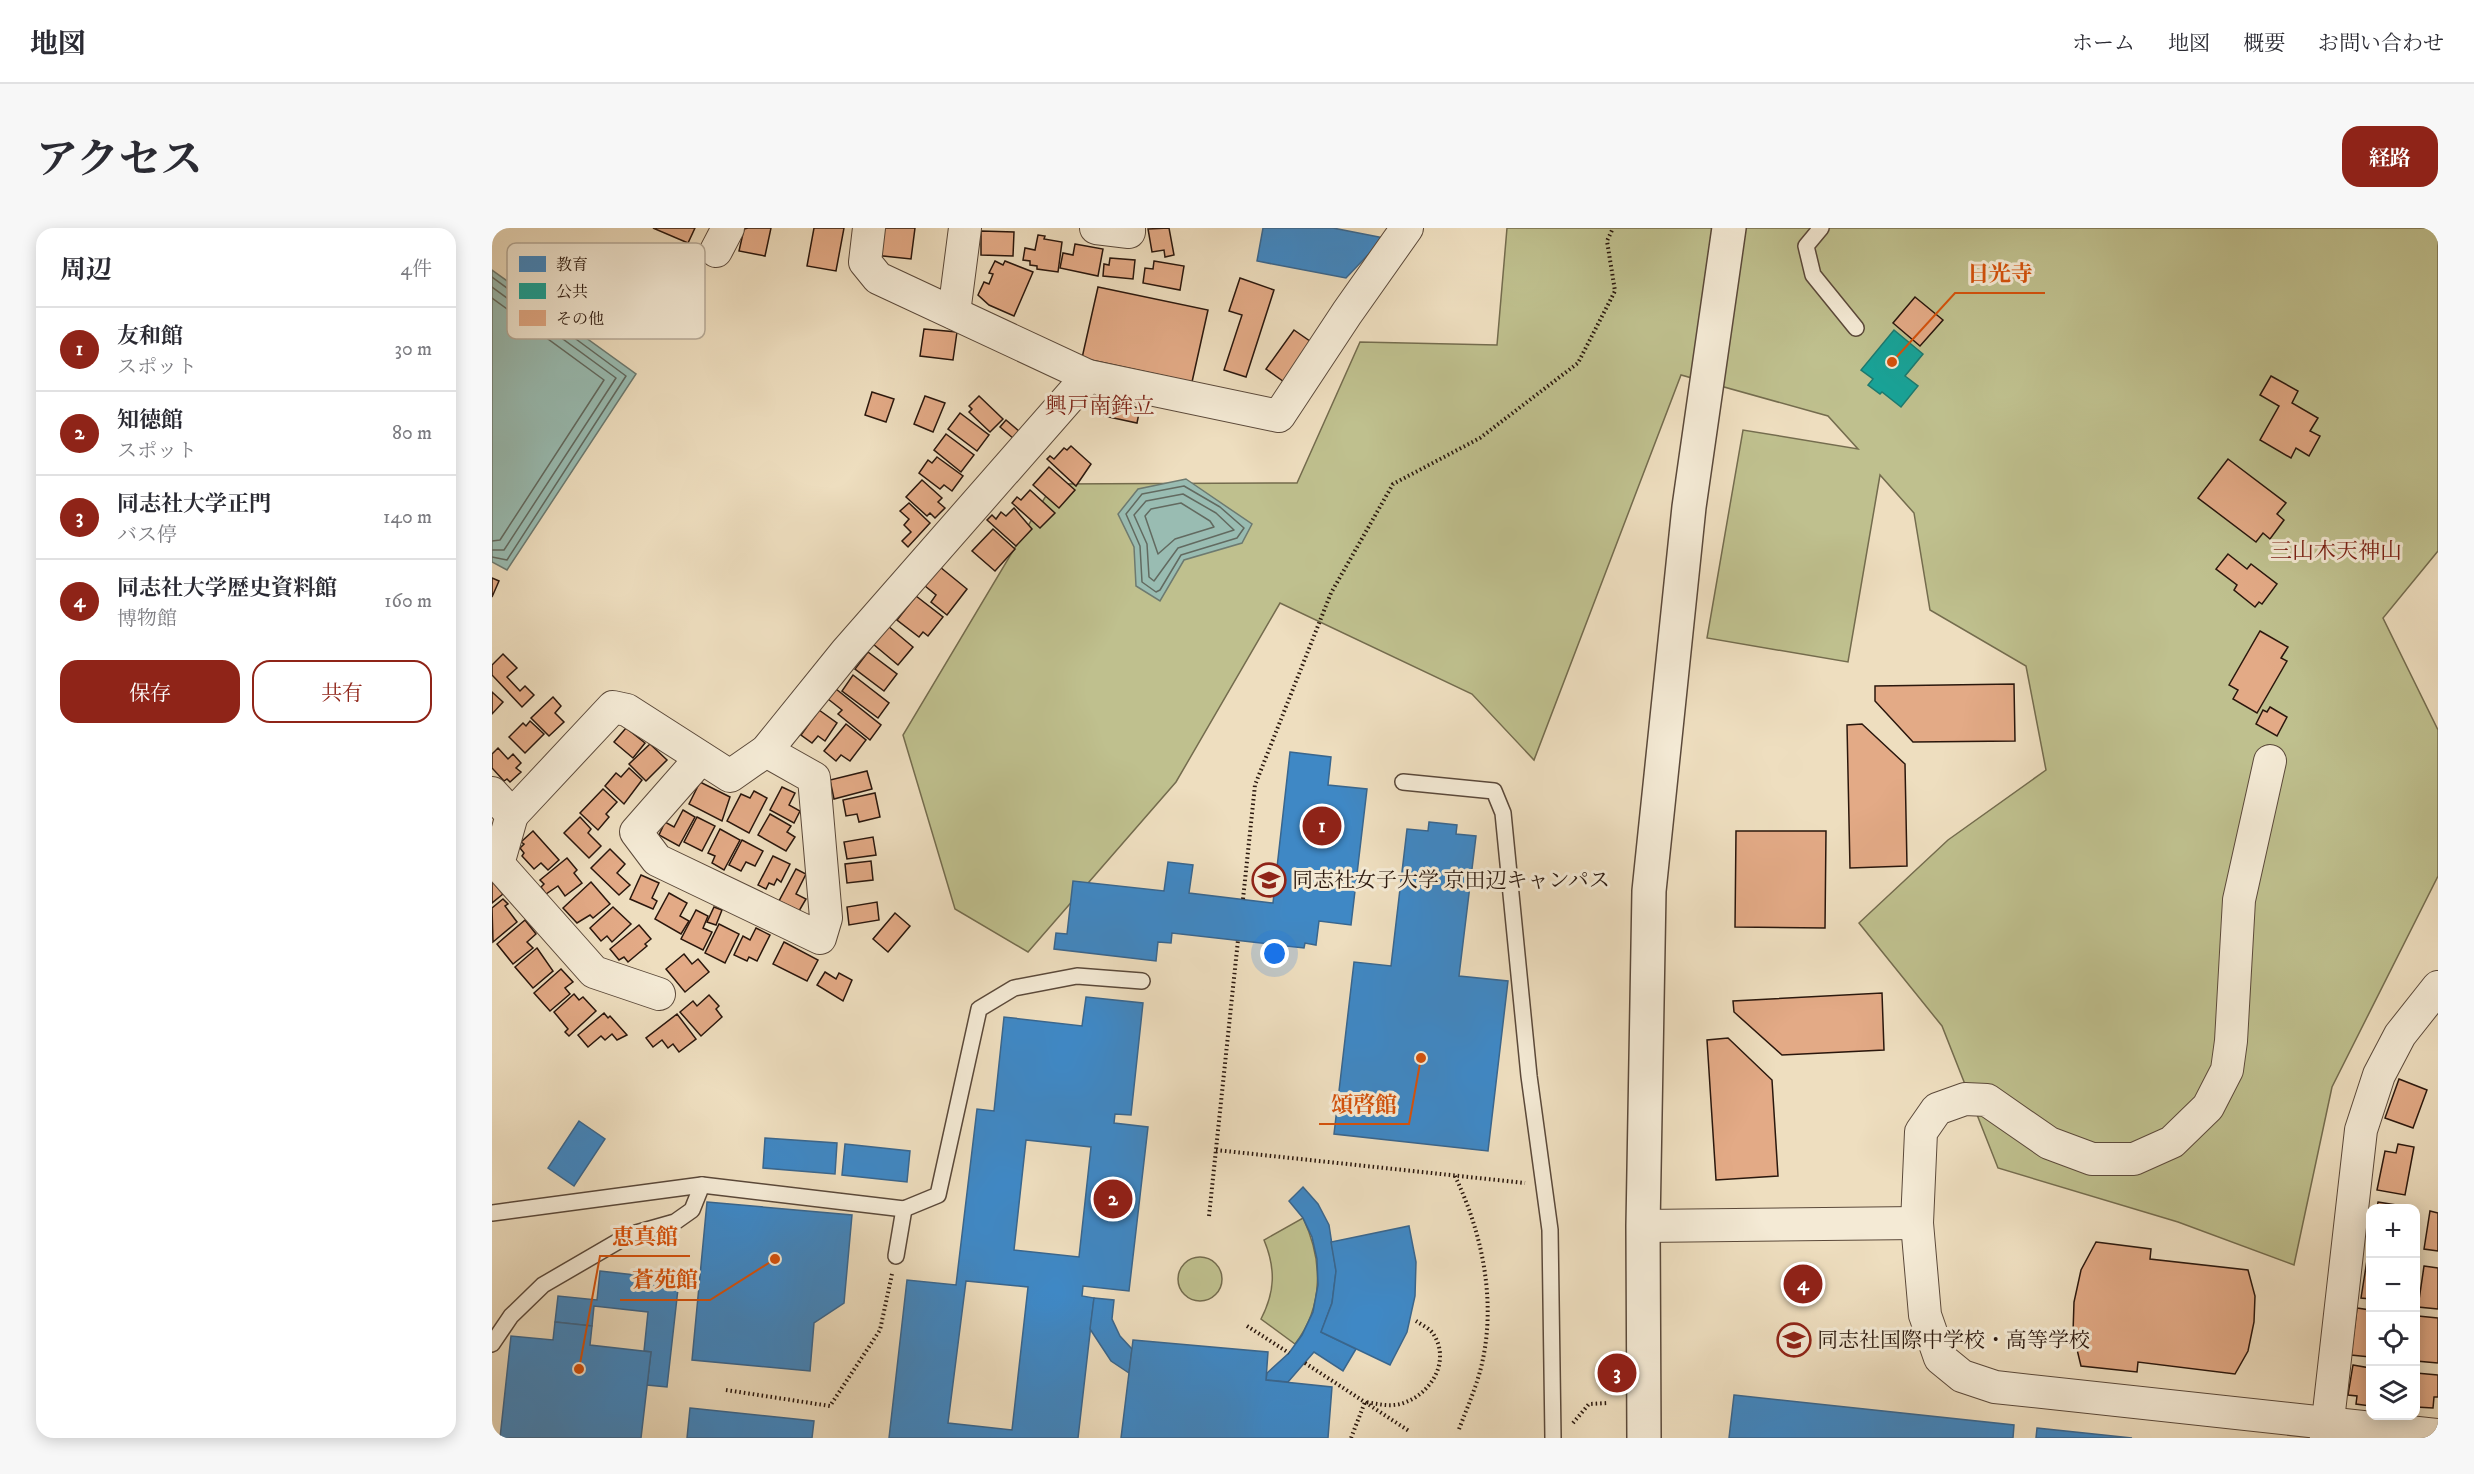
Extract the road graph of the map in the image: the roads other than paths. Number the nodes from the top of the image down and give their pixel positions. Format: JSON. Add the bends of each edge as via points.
{"nodes":[{"id":1,"x":869,"y":228,"type":"edge"},
{"id":2,"x":965,"y":228,"type":"edge"},
{"id":3,"x":1095,"y":228,"type":"edge"},
{"id":4,"x":1129,"y":228,"type":"edge"},
{"id":5,"x":1407,"y":228,"type":"edge"},
{"id":6,"x":1729,"y":228,"type":"edge"},
{"id":7,"x":1821,"y":228,"type":"edge"},
{"id":8,"x":954,"y":313,"type":"junction"},
{"id":9,"x":1856,"y":328,"type":"dead end"},
{"id":10,"x":1088,"y":376,"type":"junction"},
{"id":11,"x":766,"y":752,"type":"junction"},
{"id":12,"x":701,"y":758,"type":"junction"},
{"id":13,"x":2270,"y":761,"type":"dead end"},
{"id":14,"x":1403,"y":782,"type":"dead end"},
{"id":15,"x":502,"y":804,"type":"edge"},
{"id":16,"x":1142,"y":981,"type":"dead end"},
{"id":17,"x":2438,"y":987,"type":"edge"},
{"id":18,"x":659,"y":994,"type":"dead end"},
{"id":19,"x":702,"y":1185,"type":"junction"},
{"id":20,"x":904,"y":1209,"type":"junction"},
{"id":21,"x":492,"y":1213,"type":"edge"},
{"id":22,"x":1917,"y":1223,"type":"junction"},
{"id":23,"x":1644,"y":1226,"type":"junction"},
{"id":24,"x":896,"y":1256,"type":"road end"},
{"id":25,"x":492,"y":1344,"type":"edge"},
{"id":26,"x":2326,"y":1431,"type":"edge"},
{"id":27,"x":2438,"y":1435,"type":"edge"},
{"id":28,"x":1553,"y":1438,"type":"edge"},
{"id":29,"x":1644,"y":1438,"type":"edge"}],
"edges":[{"from":1,"to":8,"type":"street","via":[[865,262],[878,278]]},
{"from":2,"to":8,"type":"street"},
{"from":3,"to":4,"type":"street","via":[[1129,232]]},
{"from":5,"to":10,"type":"street","via":[[1279,416]]},
{"from":6,"to":23,"type":"street","via":[[1689,507],[1649,891]]},
{"from":7,"to":9,"type":"lane","via":[[1806,246],[1813,275]]},
{"from":8,"to":10,"type":"street"},
{"from":10,"to":11,"type":"street","via":[[846,652]]},
{"from":11,"to":12,"type":"street","via":[[730,776]]},
{"from":11,"to":12,"type":"street","via":[[814,778],[826,918],[820,938],[657,860],[636,832]]},
{"from":12,"to":15,"type":"street","via":[[627,710],[613,707]]},
{"from":13,"to":22,"type":"street","via":[[2239,900],[2227,1070],[2208,1107],[2172,1142],[2134,1159],[2092,1159],[2049,1143],[1987,1100],[1965,1099],[1937,1109],[1922,1132]]},
{"from":14,"to":28,"type":"lane","via":[[1494,791],[1503,813],[1529,1076],[1550,1230]]},
{"from":15,"to":18,"type":"street","via":[[498,864],[594,972]]},
{"from":16,"to":20,"type":"lane","via":[[1077,976],[1014,988],[979,1009],[938,1196]]},
{"from":17,"to":26,"type":"street","via":[[2400,1035],[2379,1075],[2361,1130]]},
{"from":19,"to":20,"type":"lane"},
{"from":19,"to":21,"type":"lane"},
{"from":19,"to":25,"type":"lane","via":[[692,1210],[675,1222],[629,1235],[543,1285],[510,1316]]},
{"from":20,"to":24,"type":"lane"},
{"from":22,"to":23,"type":"street"},
{"from":22,"to":26,"type":"street","via":[[1924,1315],[1940,1358],[1962,1376],[1995,1387]]},
{"from":23,"to":29,"type":"street"},
{"from":26,"to":27,"type":"street"}]}
